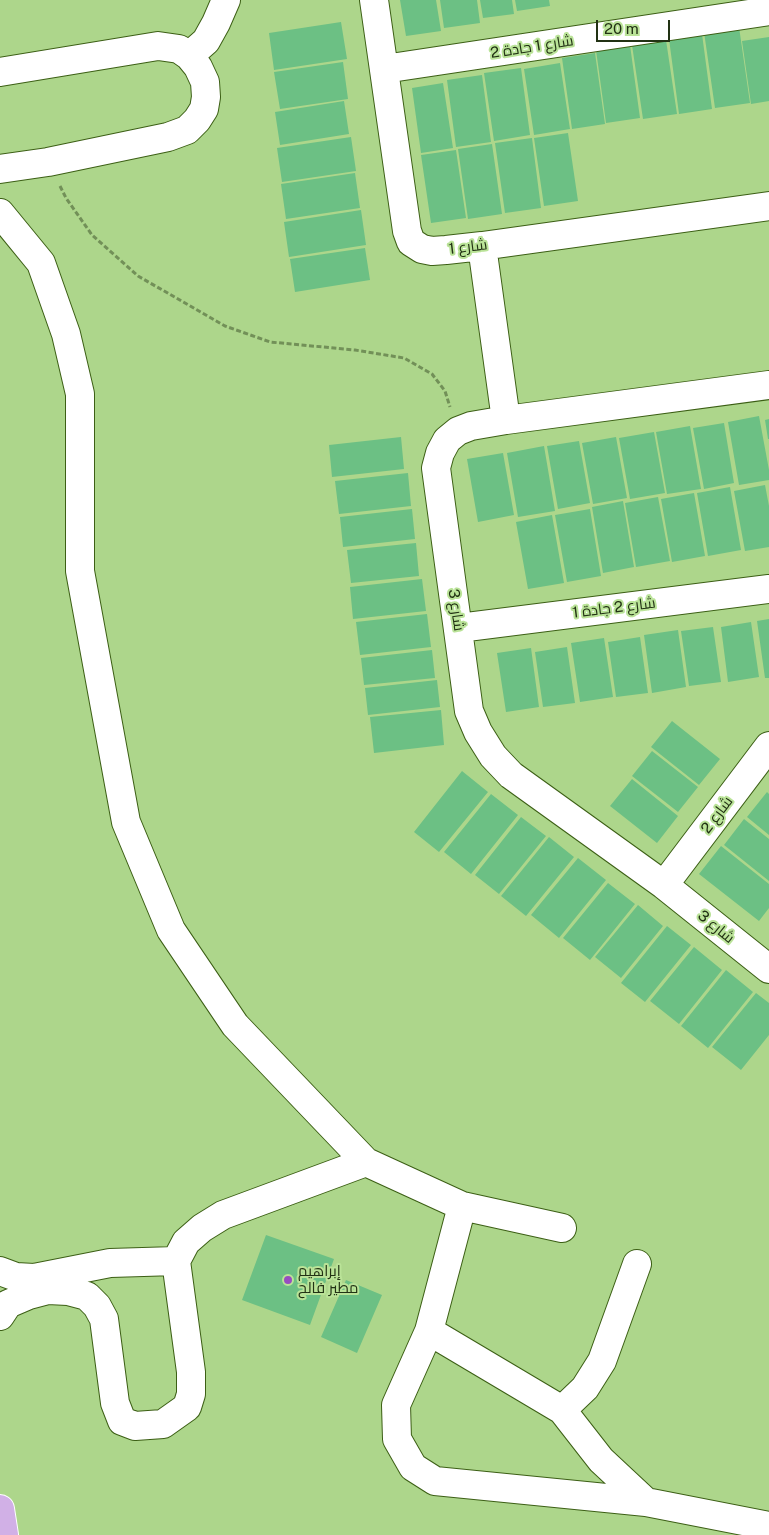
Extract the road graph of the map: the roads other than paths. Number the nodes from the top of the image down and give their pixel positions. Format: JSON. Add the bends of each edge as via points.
{"nodes":[{"id":1,"x":226,"y":0,"type":"edge"},
{"id":2,"x":374,"y":0,"type":"edge"},
{"id":3,"x":769,"y":11,"type":"edge"},
{"id":4,"x":189,"y":56,"type":"junction"},
{"id":5,"x":384,"y":69,"type":"junction"},
{"id":6,"x":0,"y":72,"type":"edge"},
{"id":7,"x":0,"y":169,"type":"edge"},
{"id":8,"x":769,"y":206,"type":"edge"},
{"id":9,"x":0,"y":214,"type":"edge"},
{"id":10,"x":482,"y":246,"type":"junction"},
{"id":11,"x":769,"y":385,"type":"edge"},
{"id":12,"x":506,"y":420,"type":"junction"},
{"id":13,"x":769,"y":589,"type":"edge"},
{"id":14,"x":459,"y":628,"type":"junction"},
{"id":15,"x":769,"y":746,"type":"edge"},
{"id":16,"x":664,"y":885,"type":"junction"},
{"id":17,"x":769,"y":969,"type":"edge"},
{"id":18,"x":366,"y":1162,"type":"junction"},
{"id":19,"x":462,"y":1206,"type":"junction"},
{"id":20,"x":562,"y":1228,"type":"dead end"},
{"id":21,"x":176,"y":1260,"type":"junction"},
{"id":22,"x":110,"y":1263,"type":"junction"},
{"id":23,"x":637,"y":1264,"type":"dead end"},
{"id":24,"x":0,"y":1271,"type":"edge"},
{"id":25,"x":97,"y":1306,"type":"junction"},
{"id":26,"x":0,"y":1316,"type":"edge"},
{"id":27,"x":429,"y":1331,"type":"junction"},
{"id":28,"x":562,"y":1410,"type":"junction"},
{"id":29,"x":646,"y":1502,"type":"junction"},
{"id":30,"x":0,"y":1509,"type":"edge"},
{"id":31,"x":769,"y":1526,"type":"edge"},
{"id":32,"x":4,"y":1535,"type":"edge"}],
"edges":[{"from":1,"to":4,"type":"street","via":[[206,41]]},
{"from":2,"to":5,"type":"street","name":"شارع 1"},
{"from":3,"to":5,"type":"street","name":"شارع 1 جادة 2"},
{"from":4,"to":6,"type":"street","via":[[179,49],[158,46]]},
{"from":4,"to":7,"type":"street","via":[[202,74],[206,97],[204,109],[187,130],[168,137]]},
{"from":5,"to":10,"type":"street","name":"شارع 1","via":[[411,242],[432,251]]},
{"from":8,"to":10,"type":"street","name":"شارع 1"},
{"from":9,"to":18,"type":"street","via":[[41,263],[66,334],[80,394],[80,571],[126,822],[171,930],[235,1025]]},
{"from":10,"to":12,"type":"street"},
{"from":11,"to":12,"type":"street"},
{"from":12,"to":14,"type":"street","name":"شارع 3","via":[[458,431],[447,440],[436,468]]},
{"from":13,"to":14,"type":"street","name":"شارع 2 جادة 1"},
{"from":14,"to":16,"type":"street","name":"شارع 3","via":[[470,711],[493,756],[511,775]]},
{"from":15,"to":16,"type":"street","name":"شارع 2"},
{"from":16,"to":17,"type":"street","name":"شارع 3"},
{"from":18,"to":19,"type":"street"},
{"from":18,"to":21,"type":"street","via":[[223,1215],[186,1242]]},
{"from":19,"to":20,"type":"street"},
{"from":19,"to":27,"type":"street"},
{"from":21,"to":22,"type":"street"},
{"from":21,"to":25,"type":"street","via":[[191,1394],[187,1407],[163,1424],[135,1426],[122,1421],[115,1403],[104,1319]]},
{"from":22,"to":24,"type":"street","via":[[34,1278],[16,1277]]},
{"from":22,"to":25,"type":"street"},
{"from":23,"to":28,"type":"street","via":[[602,1361],[585,1388]]},
{"from":25,"to":26,"type":"street","via":[[87,1296],[48,1290],[8,1304]]},
{"from":27,"to":28,"type":"street"},
{"from":27,"to":29,"type":"street","via":[[396,1405],[397,1439],[413,1467],[435,1481]]},
{"from":28,"to":29,"type":"street","via":[[601,1460]]},
{"from":29,"to":31,"type":"street"},
{"from":30,"to":32,"type":"main road"}]}
